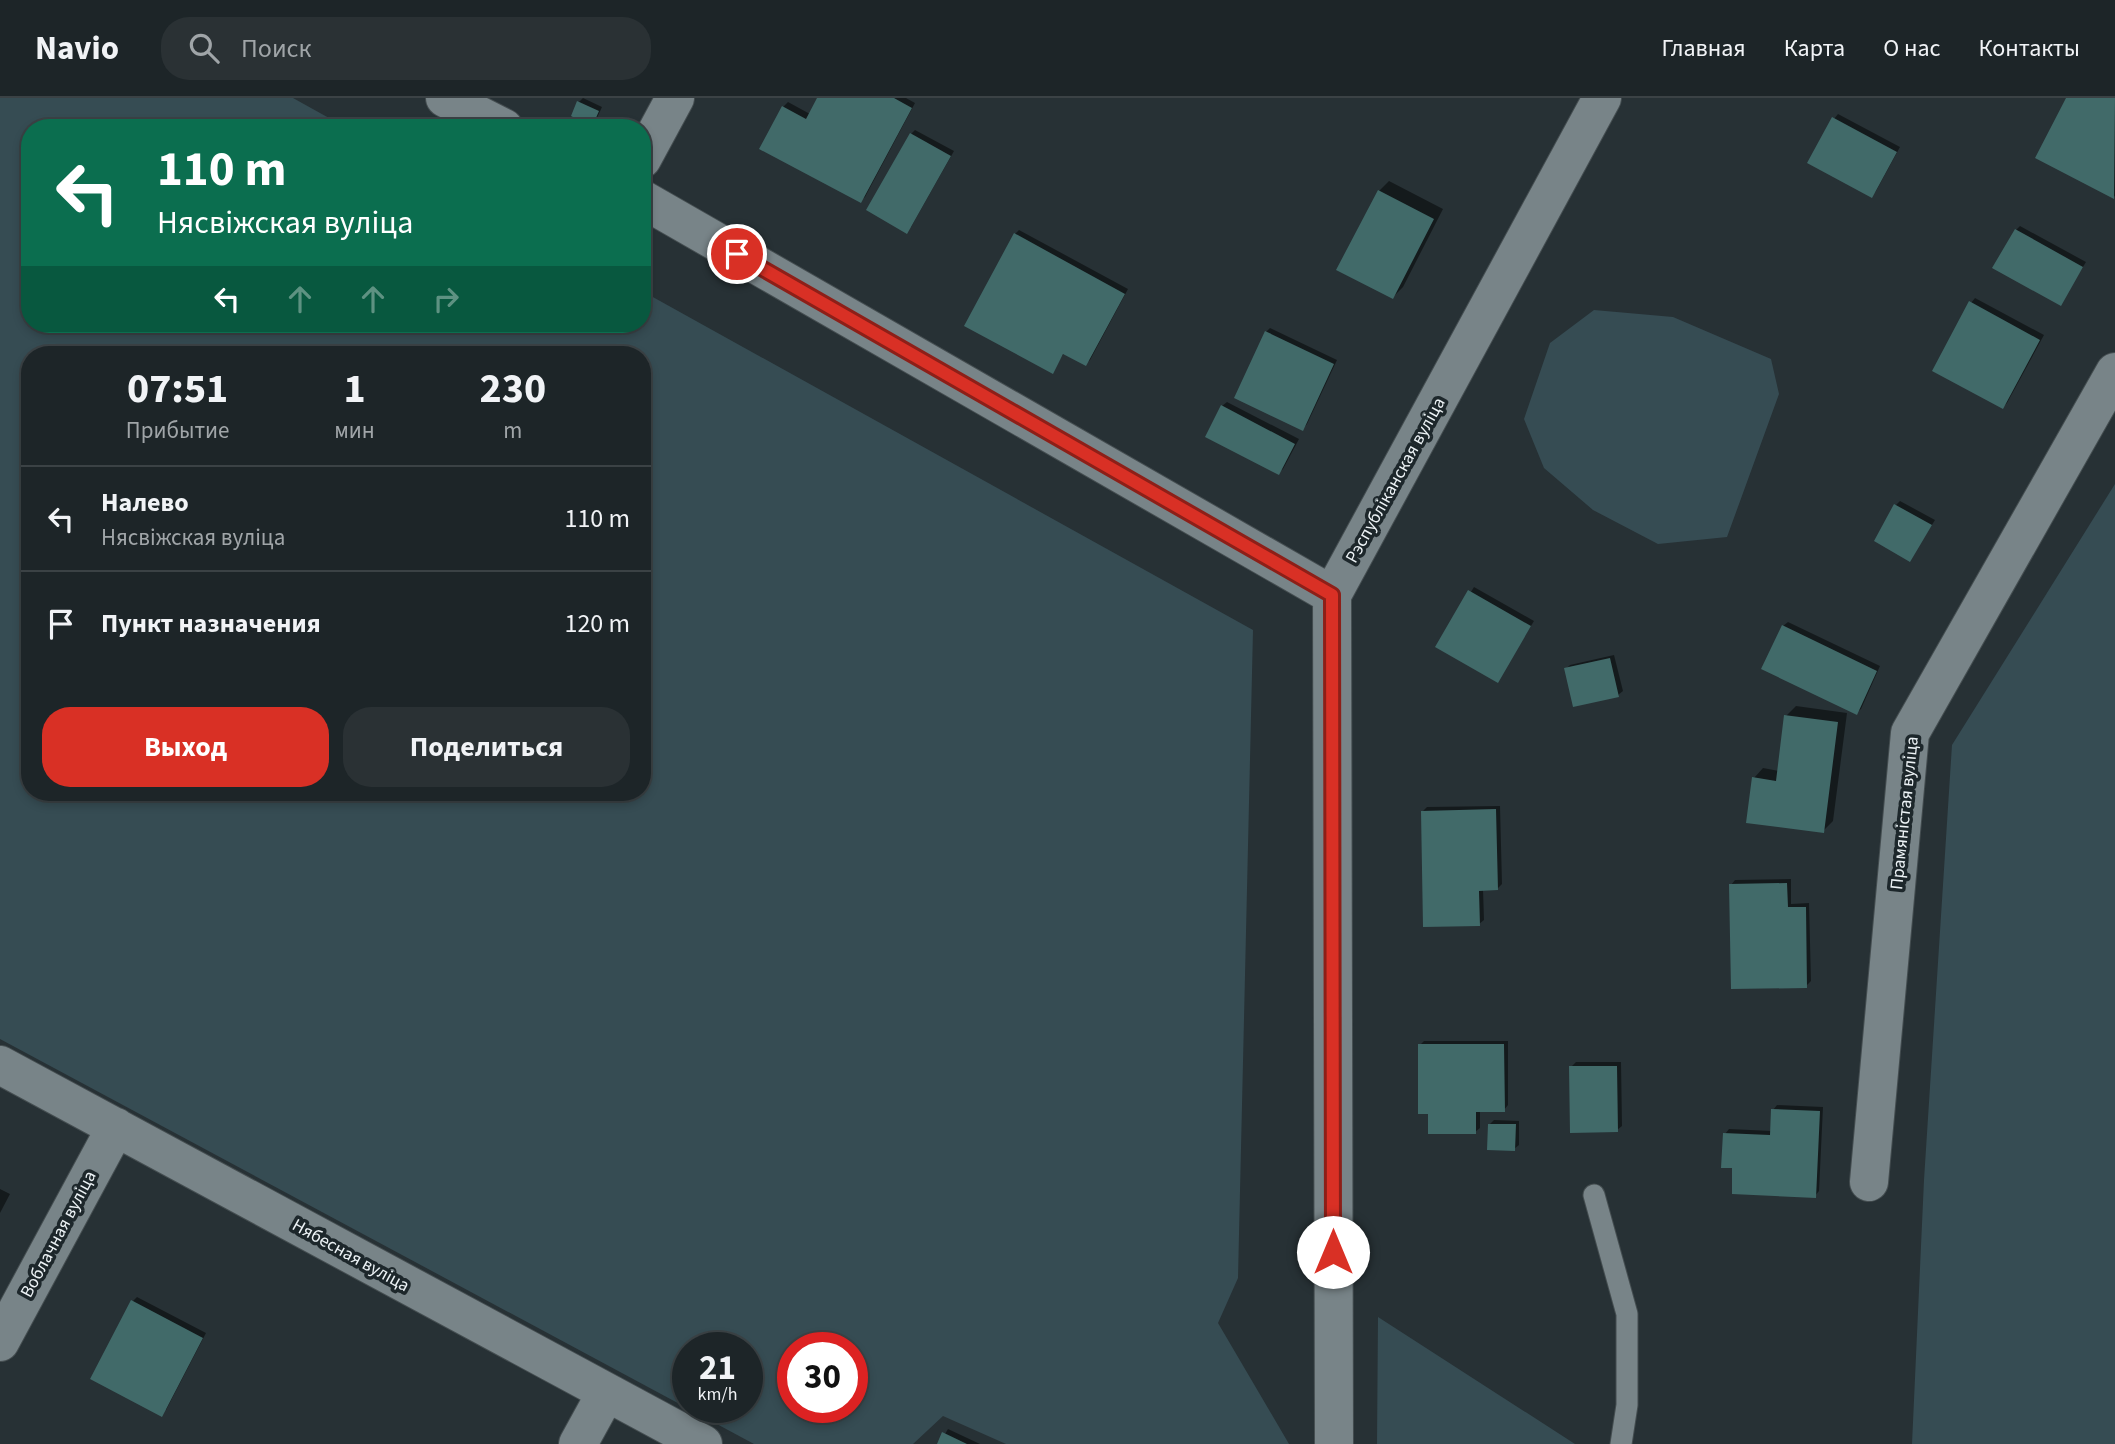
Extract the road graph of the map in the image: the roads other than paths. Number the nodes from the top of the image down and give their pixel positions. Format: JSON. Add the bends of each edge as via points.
{"nodes":[{"id":1,"x":445,"y":98,"type":"edge"},
{"id":2,"x":675,"y":98,"type":"edge"},
{"id":3,"x":1602,"y":98,"type":"edge"},
{"id":4,"x":486,"y":119,"type":"edge"},
{"id":5,"x":651,"y":142,"type":"edge"},
{"id":6,"x":651,"y":204,"type":"edge"},
{"id":7,"x":2115,"y":372,"type":"edge"},
{"id":8,"x":1332,"y":595,"type":"junction"},
{"id":9,"x":0,"y":1065,"type":"edge"},
{"id":10,"x":116,"y":1127,"type":"junction"},
{"id":11,"x":1869,"y":1182,"type":"dead end"},
{"id":12,"x":1594,"y":1195,"type":"dead end"},
{"id":13,"x":0,"y":1342,"type":"edge"},
{"id":14,"x":606,"y":1393,"type":"junction"},
{"id":15,"x":578,"y":1444,"type":"edge"},
{"id":16,"x":703,"y":1444,"type":"edge"},
{"id":17,"x":1334,"y":1444,"type":"edge"},
{"id":18,"x":1621,"y":1444,"type":"edge"}],
"edges":[{"from":1,"to":4,"type":"street"},
{"from":2,"to":5,"type":"street"},
{"from":3,"to":8,"type":"street","name":"Рэспубліканская вуліца"},
{"from":6,"to":8,"type":"street"},
{"from":7,"to":11,"type":"street","name":"Прамяністая вуліца","via":[[1910,733]]},
{"from":8,"to":17,"type":"street","name":"Рэспубліканская вуліца"},
{"from":9,"to":10,"type":"street","name":"Нябесная вуліца"},
{"from":10,"to":13,"type":"street","name":"Воблачная вуліца"},
{"from":10,"to":14,"type":"street","name":"Нябесная вуліца"},
{"from":12,"to":18,"type":"lane","via":[[1627,1314],[1627,1405]]},
{"from":14,"to":15,"type":"street"},
{"from":14,"to":16,"type":"street","name":"Нябесная вуліца"}]}
